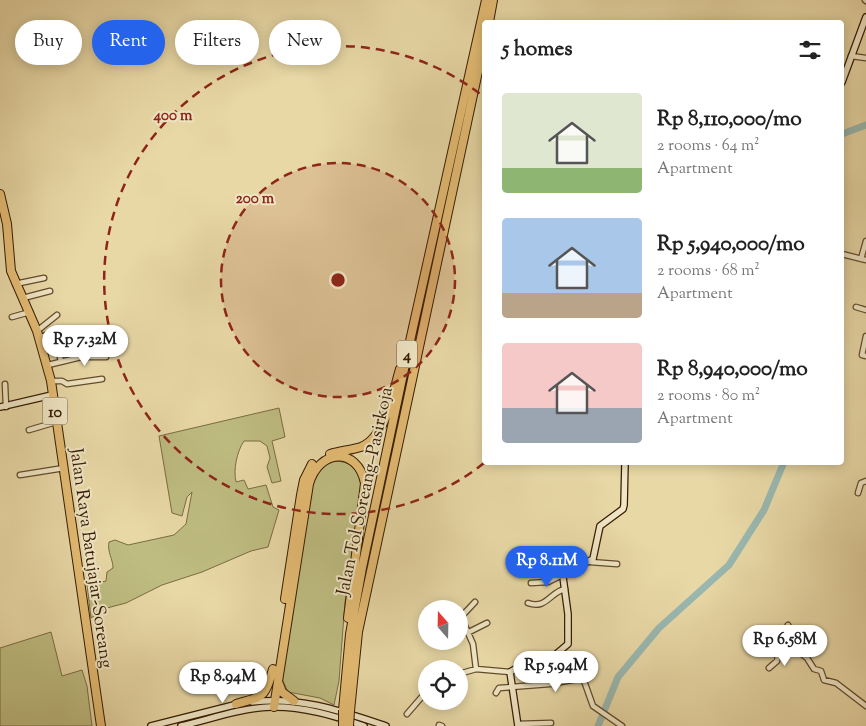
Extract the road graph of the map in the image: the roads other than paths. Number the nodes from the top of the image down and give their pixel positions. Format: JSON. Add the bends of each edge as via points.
{"nodes":[{"id":1,"x":486,"y":0,"type":"edge"},
{"id":2,"x":493,"y":0,"type":"edge"},
{"id":3,"x":866,"y":17,"type":"edge"},
{"id":4,"x":488,"y":20,"type":"edge"},
{"id":5,"x":482,"y":53,"type":"edge"},
{"id":6,"x":851,"y":56,"type":"junction"},
{"id":7,"x":866,"y":58,"type":"edge"},
{"id":8,"x":844,"y":77,"type":"edge"},
{"id":9,"x":0,"y":194,"type":"edge"},
{"id":10,"x":1,"y":203,"type":"edge"},
{"id":11,"x":866,"y":241,"type":"edge"},
{"id":12,"x":844,"y":255,"type":"edge"},
{"id":13,"x":864,"y":260,"type":"edge"},
{"id":14,"x":44,"y":278,"type":"dead end"},
{"id":15,"x":15,"y":284,"type":"junction"},
{"id":16,"x":50,"y":291,"type":"dead end"},
{"id":17,"x":23,"y":298,"type":"junction"},
{"id":18,"x":856,"y":307,"type":"dead end"},
{"id":19,"x":866,"y":310,"type":"edge"},
{"id":20,"x":30,"y":312,"type":"junction"},
{"id":21,"x":57,"y":315,"type":"dead end"},
{"id":22,"x":12,"y":317,"type":"dead end"},
{"id":23,"x":57,"y":330,"type":"dead end"},
{"id":24,"x":866,"y":336,"type":"edge"},
{"id":25,"x":39,"y":338,"type":"junction"},
{"id":26,"x":410,"y":341,"type":"junction"},
{"id":27,"x":866,"y":356,"type":"edge"},
{"id":28,"x":106,"y":357,"type":"dead end"},
{"id":29,"x":61,"y":361,"type":"junction"},
{"id":30,"x":48,"y":365,"type":"junction"},
{"id":31,"x":102,"y":379,"type":"dead end"},
{"id":32,"x":51,"y":381,"type":"junction"},
{"id":33,"x":5,"y":384,"type":"dead end"},
{"id":34,"x":52,"y":395,"type":"junction"},
{"id":35,"x":3,"y":407,"type":"edge"},
{"id":36,"x":53,"y":423,"type":"junction"},
{"id":37,"x":28,"y":430,"type":"dead end"},
{"id":38,"x":625,"y":465,"type":"edge"},
{"id":39,"x":64,"y":468,"type":"junction"},
{"id":40,"x":20,"y":475,"type":"dead end"},
{"id":41,"x":866,"y":481,"type":"edge"},
{"id":42,"x":858,"y":493,"type":"dead end"},
{"id":43,"x":590,"y":562,"type":"junction"},
{"id":44,"x":617,"y":564,"type":"dead end"},
{"id":45,"x":564,"y":574,"type":"junction"},
{"id":46,"x":531,"y":582,"type":"dead end"},
{"id":47,"x":565,"y":589,"type":"junction"},
{"id":48,"x":475,"y":602,"type":"dead end"},
{"id":49,"x":528,"y":603,"type":"dead end"},
{"id":50,"x":487,"y":623,"type":"dead end"},
{"id":51,"x":788,"y":625,"type":"dead end"},
{"id":52,"x":469,"y":632,"type":"junction"},
{"id":53,"x":350,"y":634,"type":"junction"},
{"id":54,"x":795,"y":648,"type":"junction"},
{"id":55,"x":769,"y":668,"type":"dead end"},
{"id":56,"x":276,"y":669,"type":"junction"},
{"id":57,"x":476,"y":669,"type":"junction"},
{"id":58,"x":468,"y":671,"type":"edge"},
{"id":59,"x":510,"y":672,"type":"junction"},
{"id":60,"x":511,"y":688,"type":"junction"},
{"id":61,"x":496,"y":694,"type":"dead end"},
{"id":62,"x":294,"y":701,"type":"junction"},
{"id":63,"x":418,"y":701,"type":"edge"},
{"id":64,"x":272,"y":703,"type":"junction"},
{"id":65,"x":236,"y":704,"type":"junction"},
{"id":66,"x":866,"y":706,"type":"edge"},
{"id":67,"x":346,"y":710,"type":"junction"},
{"id":68,"x":407,"y":714,"type":"dead end"},
{"id":69,"x":551,"y":722,"type":"dead end"},
{"id":70,"x":518,"y":725,"type":"edge"},
{"id":71,"x":103,"y":726,"type":"edge"},
{"id":72,"x":151,"y":726,"type":"edge"},
{"id":73,"x":181,"y":726,"type":"edge"},
{"id":74,"x":343,"y":726,"type":"edge"},
{"id":75,"x":349,"y":726,"type":"edge"},
{"id":76,"x":364,"y":726,"type":"edge"},
{"id":77,"x":386,"y":726,"type":"edge"},
{"id":78,"x":622,"y":726,"type":"edge"}],
"edges":[{"from":1,"to":26,"type":"highway","name":"Jalan Tol Soreang–Pasirkoja","number":"4"},
{"from":2,"to":4,"type":"highway"},
{"from":3,"to":6,"type":"street"},
{"from":5,"to":67,"type":"highway","name":"Jalan Tol Soreang–Pasirkoja","number":"4","via":[[358,632]]},
{"from":6,"to":7,"type":"street"},
{"from":6,"to":8,"type":"street"},
{"from":9,"to":10,"type":"highway","name":"Jalan Raya Batujajar-Soreang","number":"10"},
{"from":10,"to":15,"type":"highway","name":"Jalan Raya Batujajar-Soreang","number":"10"},
{"from":11,"to":13,"type":"street"},
{"from":12,"to":13,"type":"street"},
{"from":14,"to":15,"type":"street"},
{"from":15,"to":17,"type":"highway","name":"Jalan Raya Batujajar-Soreang","number":"10"},
{"from":16,"to":17,"type":"street"},
{"from":17,"to":20,"type":"highway","name":"Jalan Raya Batujajar-Soreang","number":"10"},
{"from":18,"to":19,"type":"street"},
{"from":20,"to":22,"type":"street"},
{"from":20,"to":25,"type":"highway","name":"Jalan Raya Batujajar-Soreang","number":"10"},
{"from":21,"to":25,"type":"street"},
{"from":23,"to":25,"type":"street"},
{"from":24,"to":27,"type":"street","via":[[862,355]]},
{"from":25,"to":29,"type":"street","via":[[56,342]]},
{"from":25,"to":30,"type":"highway","name":"Jalan Raya Batujajar-Soreang","number":"10"},
{"from":26,"to":53,"type":"highway","name":"Jalan Tol Soreang–Pasirkoja","number":"4"},
{"from":26,"to":56,"type":"highway","via":[[387,413],[376,436],[362,446],[322,456],[307,471]]},
{"from":28,"to":29,"type":"street"},
{"from":29,"to":30,"type":"street"},
{"from":30,"to":32,"type":"highway","name":"Jalan Raya Batujajar-Soreang","number":"10"},
{"from":31,"to":32,"type":"street","via":[[67,384]]},
{"from":32,"to":34,"type":"highway","name":"Jalan Raya Batujajar-Soreang","number":"10"},
{"from":33,"to":35,"type":"street"},
{"from":34,"to":35,"type":"street"},
{"from":34,"to":36,"type":"highway","name":"Jalan Raya Batujajar-Soreang","number":"10"},
{"from":36,"to":37,"type":"street"},
{"from":36,"to":39,"type":"highway","name":"Jalan Raya Batujajar-Soreang","number":"10"},
{"from":38,"to":43,"type":"street","via":[[624,505],[619,513],[600,526]]},
{"from":39,"to":40,"type":"street"},
{"from":39,"to":71,"type":"highway","name":"Jalan Raya Batujajar-Soreang","number":"10"},
{"from":41,"to":42,"type":"street","via":[[861,483]]},
{"from":43,"to":44,"type":"street"},
{"from":43,"to":45,"type":"street"},
{"from":45,"to":46,"type":"street","via":[[548,582]]},
{"from":45,"to":47,"type":"street"},
{"from":47,"to":49,"type":"street","via":[[556,592],[547,602]]},
{"from":47,"to":59,"type":"street","via":[[568,644],[548,661]]},
{"from":48,"to":52,"type":"street","via":[[461,617]]},
{"from":50,"to":52,"type":"street"},
{"from":51,"to":54,"type":"street","via":[[795,636]]},
{"from":52,"to":57,"type":"street"},
{"from":53,"to":56,"type":"highway","via":[[348,618],[365,483],[363,472],[355,462],[336,457],[322,461],[309,484]]},
{"from":53,"to":67,"type":"highway","name":"Jalan Tol Soreang–Pasirkoja","number":"4"},
{"from":54,"to":55,"type":"street","via":[[790,644],[781,645],[778,661]]},
{"from":54,"to":66,"type":"street","via":[[814,669],[821,671],[824,680],[836,683]]},
{"from":56,"to":62,"type":"highway","via":[[280,690]]},
{"from":56,"to":64,"type":"highway"},
{"from":56,"to":65,"type":"highway","via":[[263,695]]},
{"from":57,"to":58,"type":"street"},
{"from":57,"to":59,"type":"street"},
{"from":59,"to":60,"type":"street"},
{"from":60,"to":61,"type":"street","via":[[499,688]]},
{"from":60,"to":70,"type":"street"},
{"from":60,"to":78,"type":"street","via":[[583,678],[592,703]]},
{"from":62,"to":64,"type":"street"},
{"from":62,"to":77,"type":"street","via":[[327,707]]},
{"from":63,"to":68,"type":"street"},
{"from":64,"to":65,"type":"street"},
{"from":64,"to":73,"type":"street"},
{"from":64,"to":76,"type":"street"},
{"from":65,"to":72,"type":"street"},
{"from":67,"to":74,"type":"highway","name":"Jalan Tol Soreang–Pasirkoja","number":"4","bridge":true},
{"from":67,"to":75,"type":"highway","name":"Jalan Tol Soreang–Pasirkoja","number":"4","bridge":true},
{"from":69,"to":70,"type":"street"}]}
